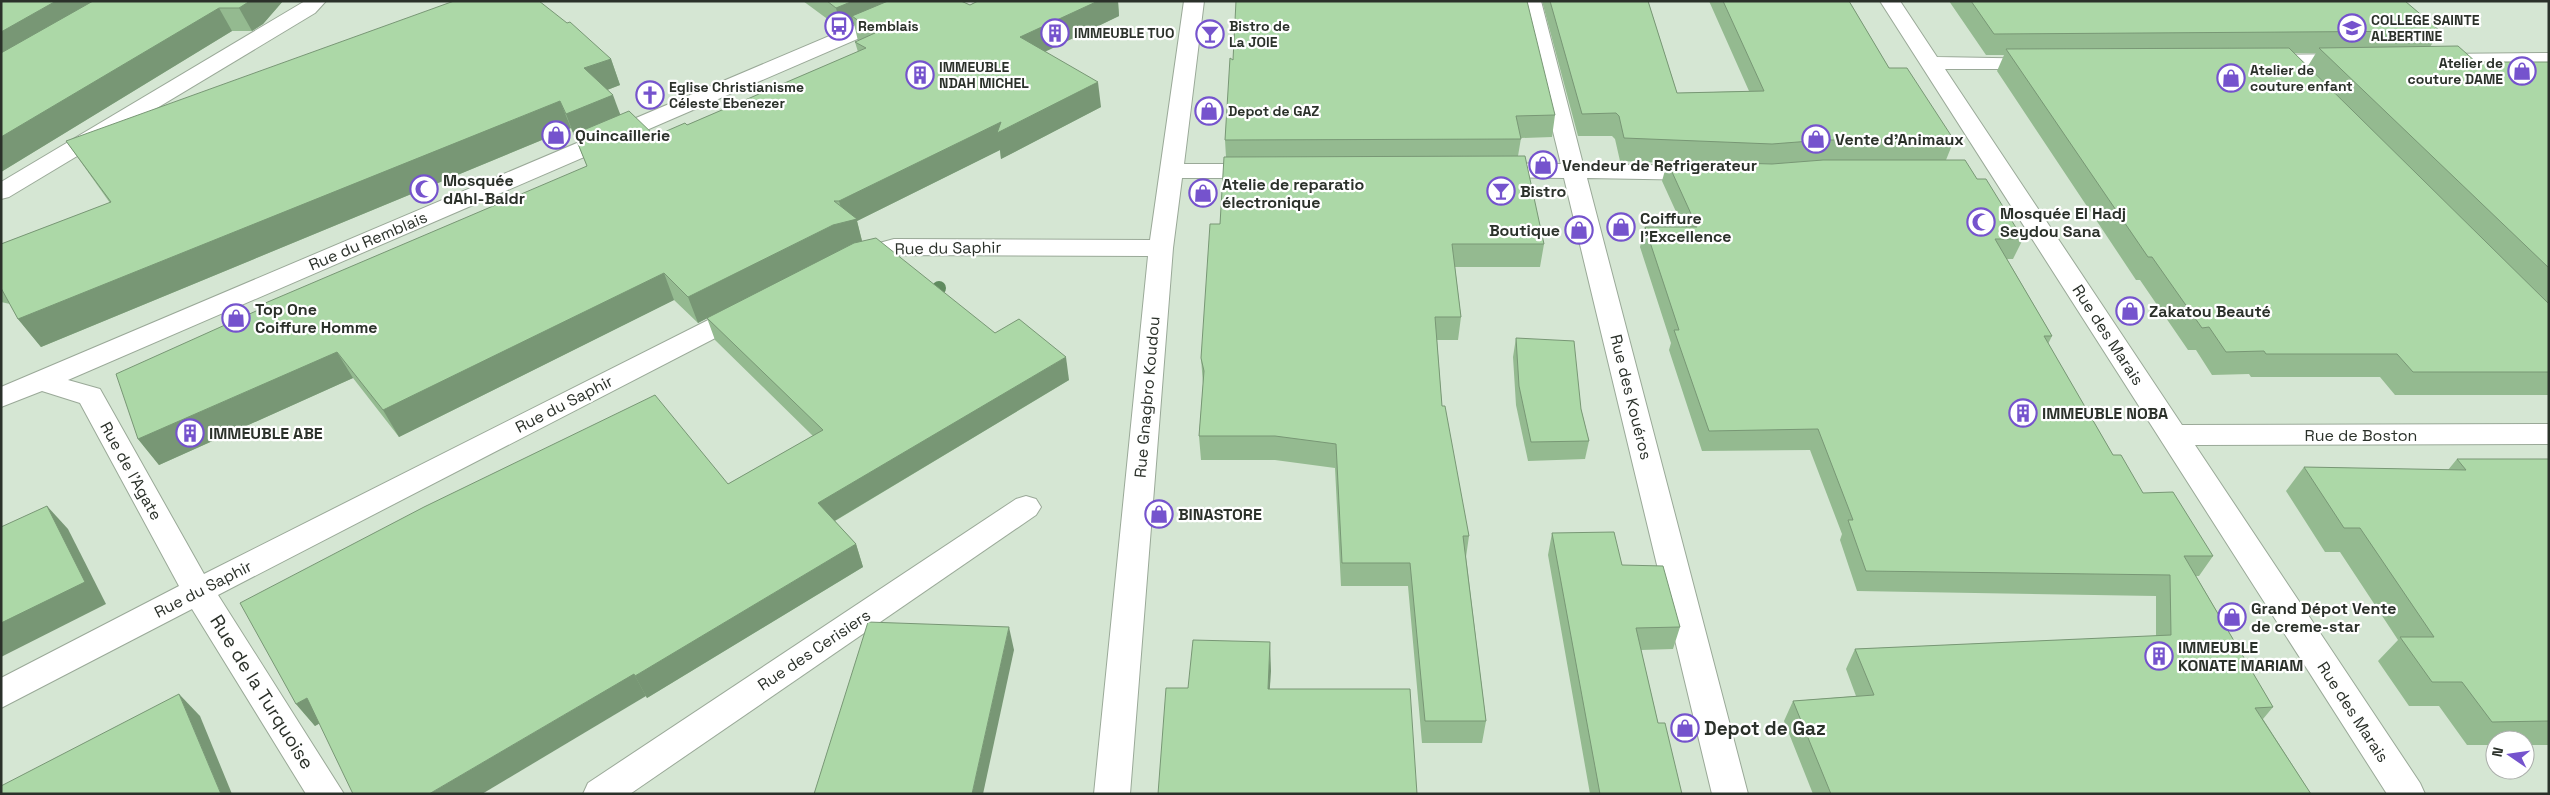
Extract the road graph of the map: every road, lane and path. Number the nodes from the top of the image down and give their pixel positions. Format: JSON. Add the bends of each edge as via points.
{"nodes":[{"id":1,"x":316,"y":1,"type":"edge"},
{"id":2,"x":929,"y":1,"type":"edge"},
{"id":3,"x":1194,"y":1,"type":"edge"},
{"id":4,"x":1531,"y":1,"type":"edge"},
{"id":5,"x":1890,"y":1,"type":"edge"},
{"id":6,"x":2549,"y":59,"type":"edge"},
{"id":7,"x":2372,"y":60,"type":"edge"},
{"id":8,"x":2421,"y":60,"type":"edge"},
{"id":9,"x":2244,"y":61,"type":"edge"},
{"id":10,"x":2284,"y":61,"type":"junction"},
{"id":11,"x":2058,"y":62,"type":"edge"},
{"id":12,"x":1931,"y":64,"type":"junction"},
{"id":13,"x":2305,"y":82,"type":"edge"},
{"id":14,"x":1466,"y":170,"type":"edge"},
{"id":15,"x":1575,"y":170,"type":"junction"},
{"id":16,"x":1170,"y":171,"type":"junction"},
{"id":17,"x":1278,"y":171,"type":"edge"},
{"id":18,"x":1972,"y":171,"type":"edge"},
{"id":19,"x":2001,"y":171,"type":"junction"},
{"id":20,"x":1718,"y":174,"type":"edge"},
{"id":21,"x":1,"y":192,"type":"edge"},
{"id":22,"x":1161,"y":248,"type":"junction"},
{"id":23,"x":832,"y":267,"type":"edge"},
{"id":24,"x":771,"y":299,"type":"edge"},
{"id":25,"x":40,"y":382,"type":"junction"},
{"id":26,"x":1,"y":398,"type":"edge"},
{"id":27,"x":2549,"y":434,"type":"edge"},
{"id":28,"x":2173,"y":436,"type":"junction"},
{"id":29,"x":1026,"y":507,"type":"dead end"},
{"id":30,"x":198,"y":591,"type":"junction"},
{"id":31,"x":1,"y":694,"type":"edge"},
{"id":32,"x":326,"y":794,"type":"edge"},
{"id":33,"x":601,"y":794,"type":"edge"},
{"id":34,"x":1112,"y":794,"type":"edge"},
{"id":35,"x":1730,"y":794,"type":"edge"},
{"id":36,"x":2407,"y":794,"type":"edge"}],
"edges":[{"from":1,"to":21,"type":"street","via":[[308,9]]},
{"from":2,"to":25,"type":"street","name":"Rue du Remblais"},
{"from":3,"to":16,"type":"street","name":"Rue Gnagbro Koudou"},
{"from":4,"to":15,"type":"street","name":"Rue des Kouéros"},
{"from":5,"to":12,"type":"street","name":"Rue des Marais"},
{"from":6,"to":8,"type":"street"},
{"from":7,"to":10,"type":"street"},
{"from":9,"to":10,"type":"street"},
{"from":10,"to":13,"type":"street"},
{"from":11,"to":12,"type":"street"},
{"from":12,"to":19,"type":"street","name":"Rue des Marais"},
{"from":14,"to":15,"type":"street"},
{"from":15,"to":20,"type":"street"},
{"from":15,"to":35,"type":"street","name":"Rue des Kouéros"},
{"from":16,"to":17,"type":"street"},
{"from":16,"to":22,"type":"street","name":"Rue Gnagbro Koudou"},
{"from":18,"to":19,"type":"street"},
{"from":19,"to":28,"type":"street","name":"Rue des Marais"},
{"from":22,"to":23,"type":"street","name":"Rue du Saphir","via":[[894,247],[850,258]]},
{"from":22,"to":34,"type":"street","name":"Rue Gnagbro Koudou"},
{"from":24,"to":30,"type":"street","name":"Rue du Saphir"},
{"from":25,"to":26,"type":"street","name":"Rue du Remblais"},
{"from":25,"to":30,"type":"street","name":"Rue de l'Agate","via":[[90,396]]},
{"from":27,"to":28,"type":"street","name":"Rue de Boston"},
{"from":28,"to":36,"type":"street","name":"Rue des Marais"},
{"from":29,"to":33,"type":"street","name":"Rue des Cerisiers"},
{"from":30,"to":31,"type":"street","name":"Rue du Saphir"},
{"from":30,"to":32,"type":"street","name":"Rue de la Turquoise"}]}
